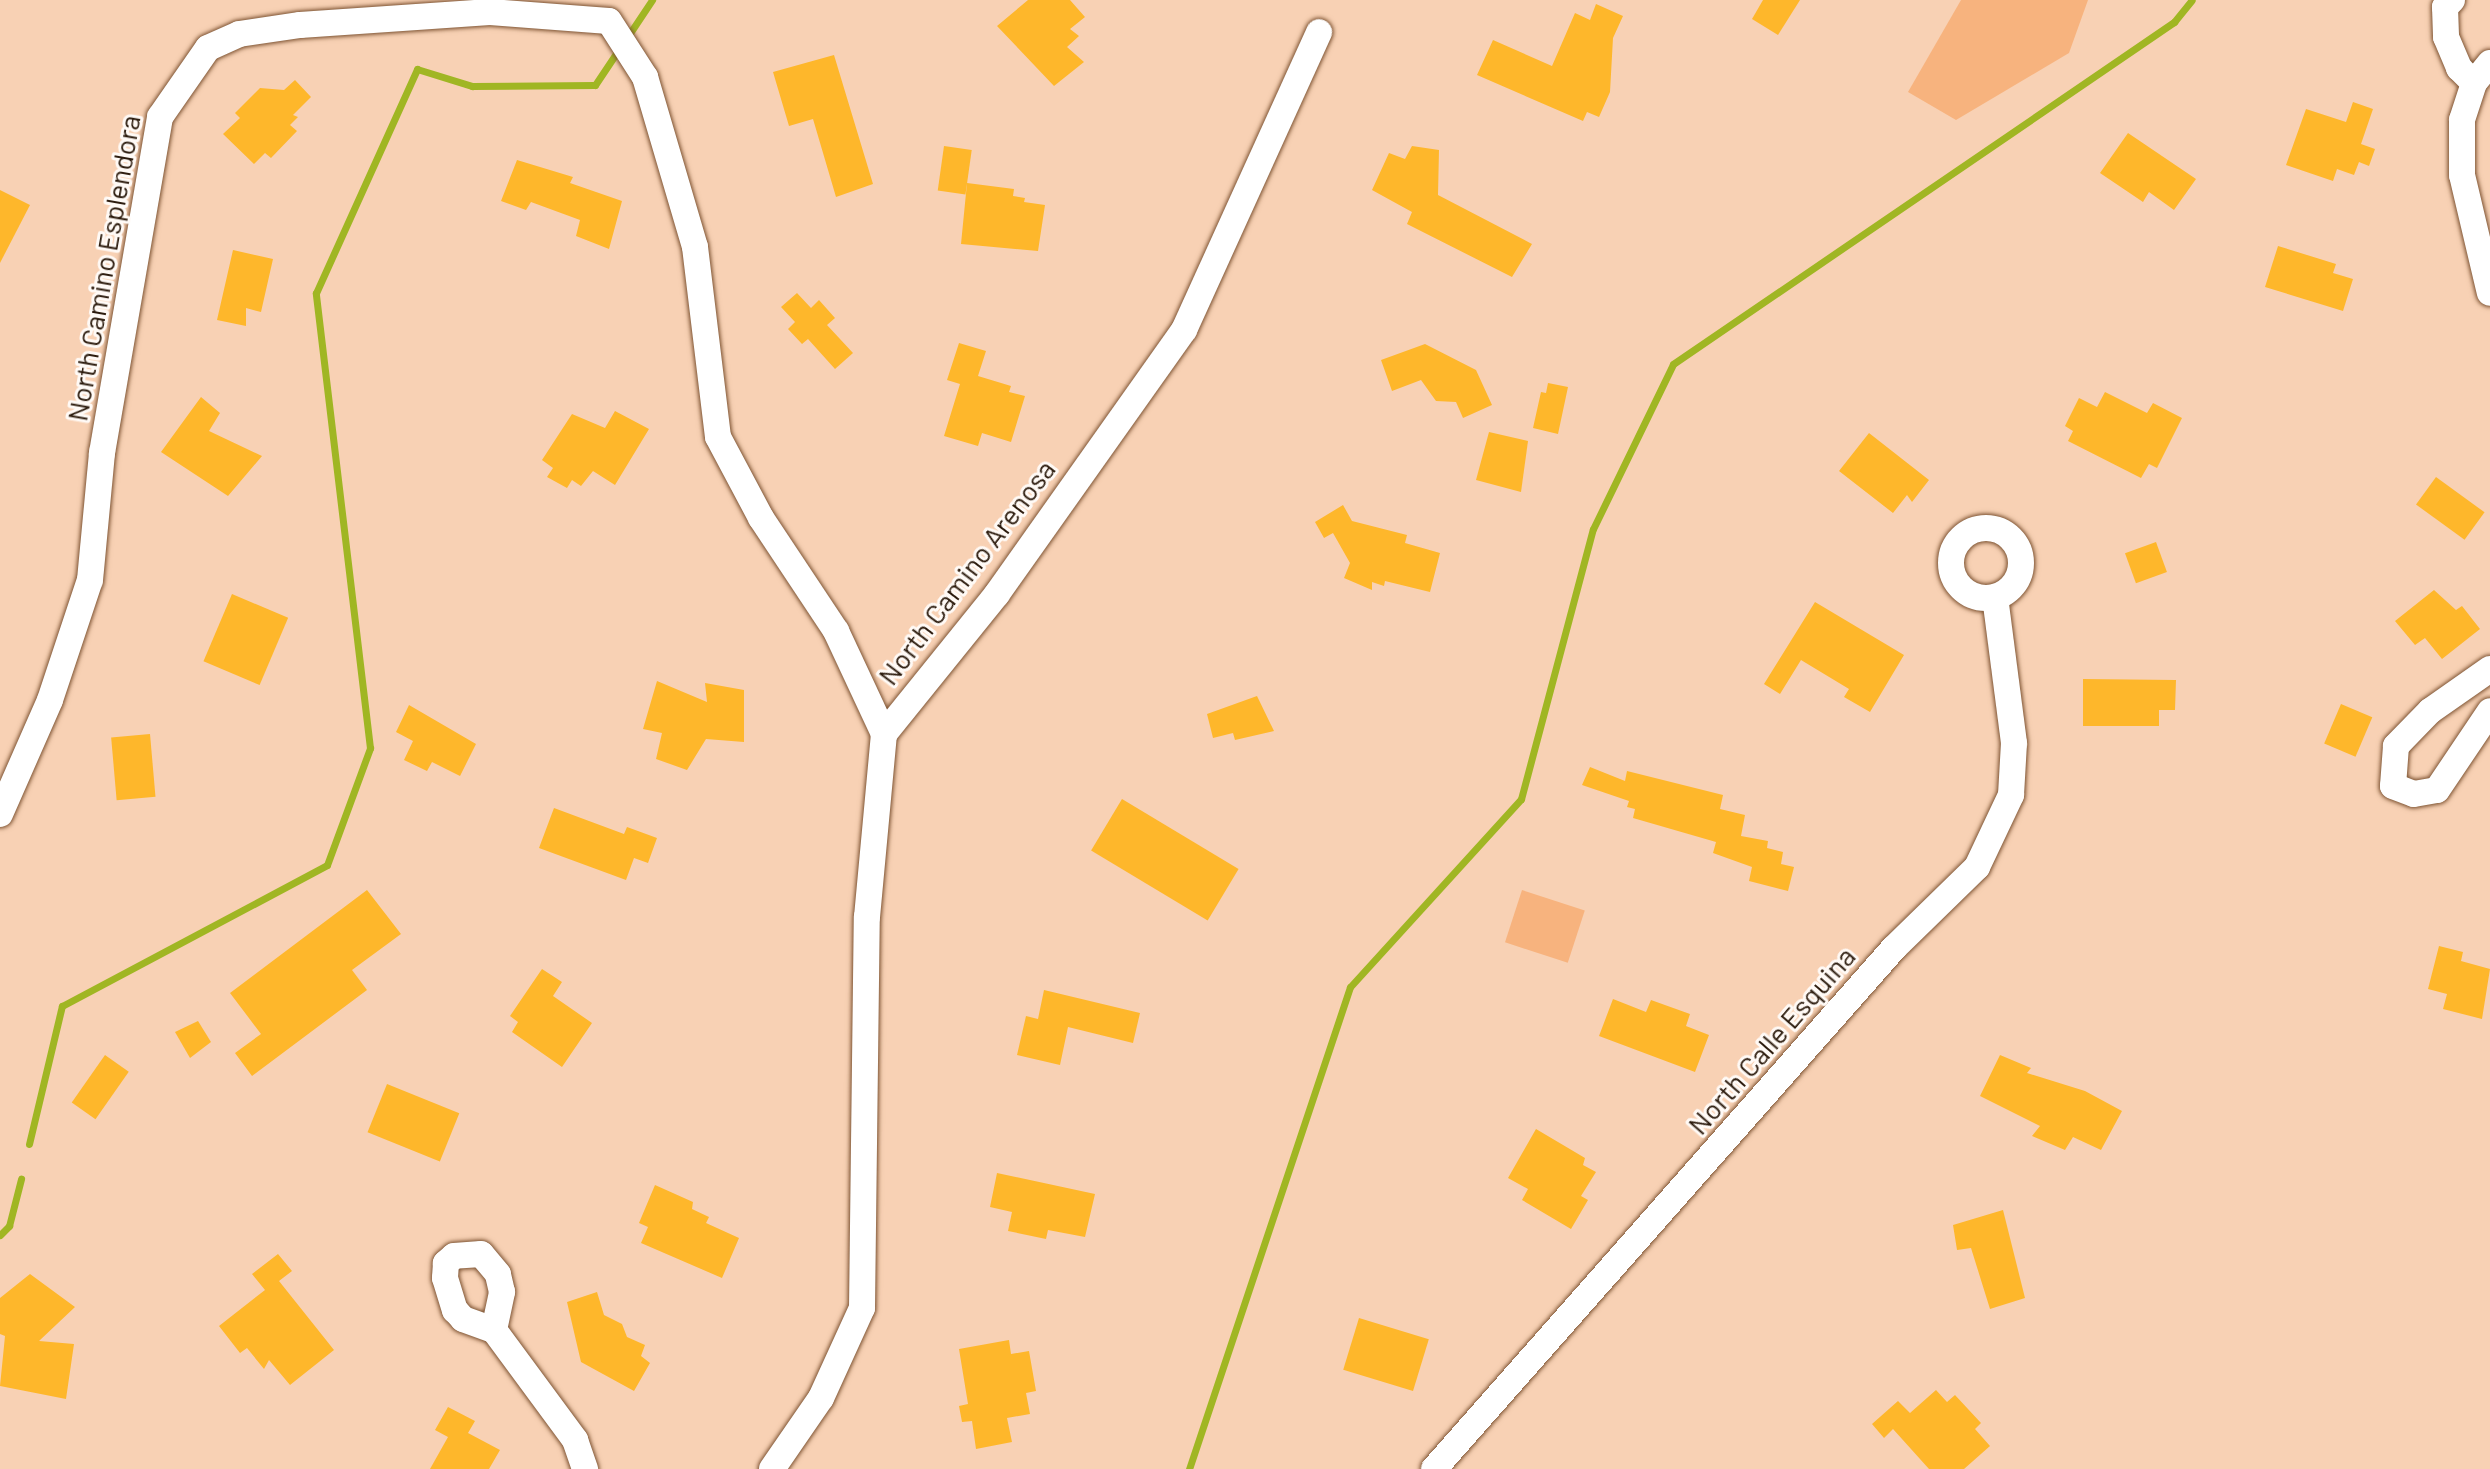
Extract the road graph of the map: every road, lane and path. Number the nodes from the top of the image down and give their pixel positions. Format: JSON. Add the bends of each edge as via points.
{"nodes":[{"id":1,"x":2452,"y":0,"type":"edge"},
{"id":2,"x":1319,"y":32,"type":"dead end"},
{"id":3,"x":2482,"y":73,"type":"edge"},
{"id":4,"x":2490,"y":293,"type":"edge"},
{"id":5,"x":1995,"y":597,"type":"dead end"},
{"id":6,"x":2490,"y":669,"type":"edge"},
{"id":7,"x":2490,"y":711,"type":"edge"},
{"id":8,"x":884,"y":734,"type":"junction"},
{"id":9,"x":0,"y":814,"type":"edge"},
{"id":10,"x":494,"y":1330,"type":"dead end"},
{"id":11,"x":585,"y":1469,"type":"edge"},
{"id":12,"x":772,"y":1469,"type":"edge"},
{"id":13,"x":1434,"y":1469,"type":"edge"}],
"edges":[{"from":1,"to":3,"type":"street","via":[[2445,7],[2446,37],[2459,68]]},
{"from":2,"to":8,"type":"street","name":"North Camino Arenosa","via":[[1184,330],[997,594]]},
{"from":3,"to":4,"type":"street","via":[[2462,120],[2462,175]]},
{"from":5,"to":13,"type":"street","name":"North Calle Esquina","via":[[2014,743],[2011,795],[1977,867],[1894,948]]},
{"from":6,"to":7,"type":"street","via":[[2430,711],[2396,746],[2393,786],[2414,794],[2437,790]]},
{"from":8,"to":9,"type":"street","name":"North Camino Esplendora","via":[[836,631],[761,518],[718,437],[695,247],[645,77],[609,21],[490,12],[300,25],[239,34],[208,48],[160,117],[102,453],[90,580],[50,700]]},
{"from":8,"to":12,"type":"street","via":[[867,917],[862,1308],[821,1398]]},
{"from":10,"to":11,"type":"street","via":[[575,1440]]}]}
